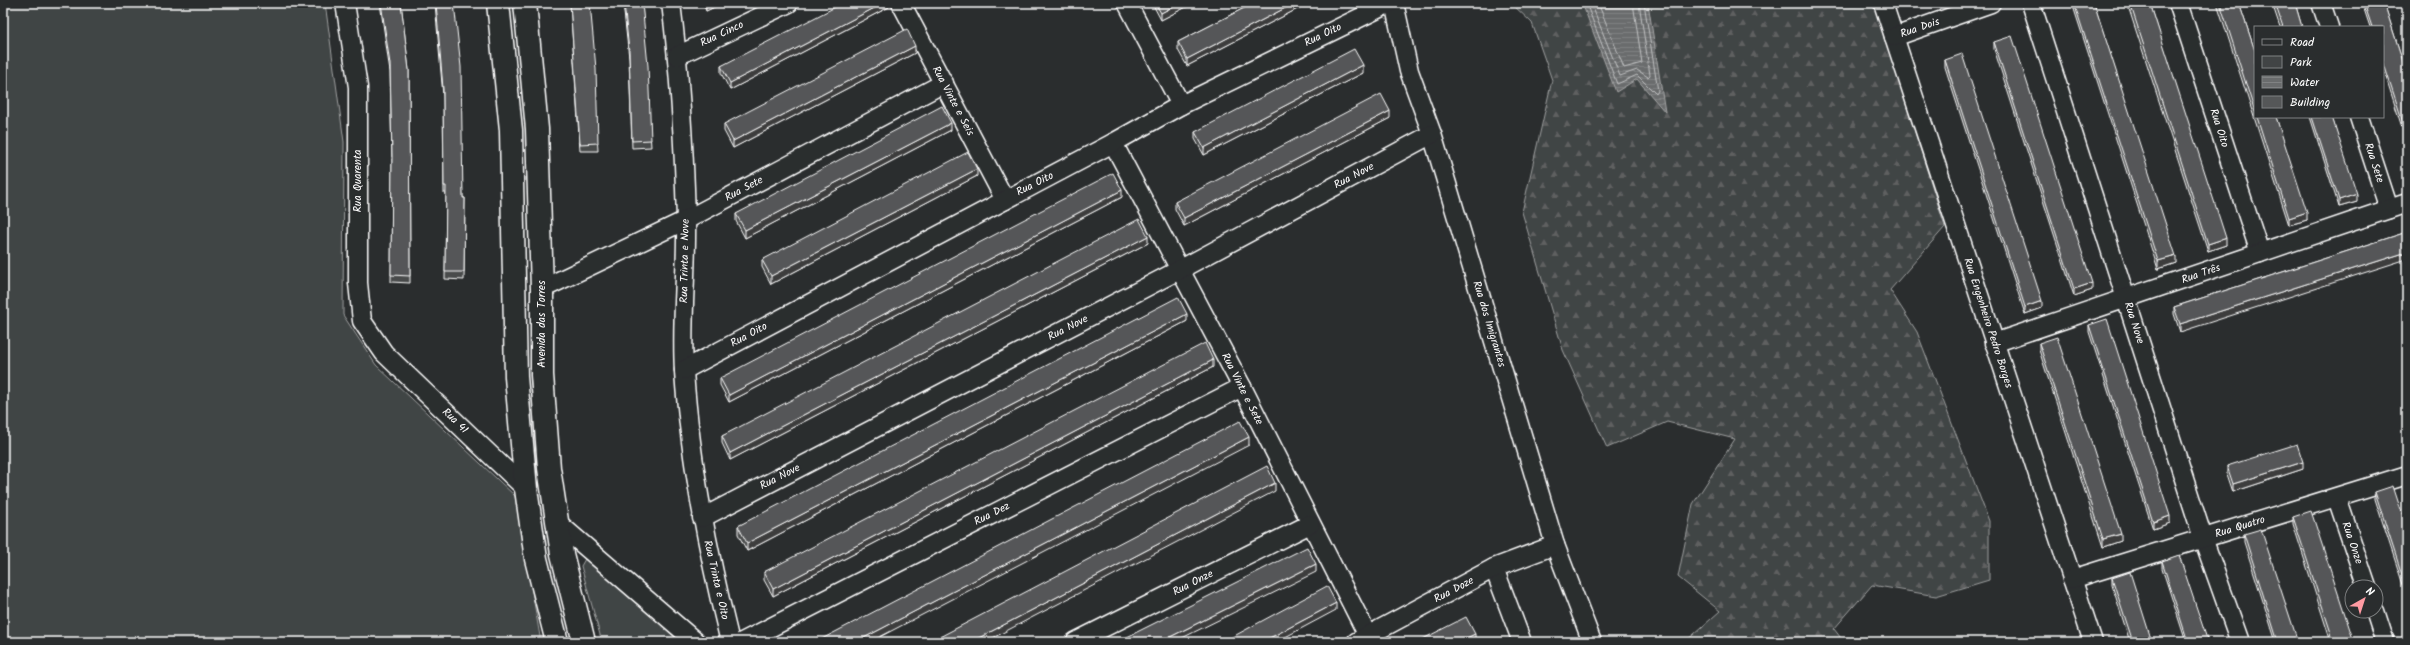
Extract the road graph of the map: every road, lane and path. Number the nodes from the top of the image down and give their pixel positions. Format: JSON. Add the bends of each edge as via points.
{"nodes":[{"id":1,"x":345,"y":3,"type":"edge"},
{"id":2,"x":498,"y":3,"type":"edge"},
{"id":3,"x":525,"y":3,"type":"edge"},
{"id":4,"x":671,"y":3,"type":"edge"},
{"id":5,"x":789,"y":3,"type":"edge"},
{"id":6,"x":901,"y":3,"type":"edge"},
{"id":7,"x":1128,"y":3,"type":"edge"},
{"id":8,"x":1390,"y":3,"type":"edge"},
{"id":9,"x":1394,"y":3,"type":"edge"},
{"id":10,"x":1883,"y":3,"type":"edge"},
{"id":11,"x":1991,"y":3,"type":"edge"},
{"id":12,"x":2031,"y":3,"type":"edge"},
{"id":13,"x":2178,"y":3,"type":"edge"},
{"id":14,"x":2321,"y":3,"type":"edge"},
{"id":15,"x":2329,"y":26,"type":"edge"},
{"id":16,"x":1894,"y":37,"type":"junction"},
{"id":17,"x":677,"y":56,"type":"junction"},
{"id":18,"x":944,"y":83,"type":"junction"},
{"id":19,"x":1181,"y":105,"type":"junction"},
{"id":20,"x":2359,"y":118,"type":"edge"},
{"id":21,"x":1432,"y":134,"type":"junction"},
{"id":22,"x":1113,"y":143,"type":"junction"},
{"id":23,"x":1005,"y":200,"type":"junction"},
{"id":24,"x":2407,"y":203,"type":"edge"},
{"id":25,"x":2389,"y":209,"type":"junction"},
{"id":26,"x":686,"y":220,"type":"junction"},
{"id":27,"x":2260,"y":253,"type":"junction"},
{"id":28,"x":1179,"y":270,"type":"junction"},
{"id":29,"x":542,"y":289,"type":"junction"},
{"id":30,"x":2126,"y":300,"type":"junction"},
{"id":31,"x":1994,"y":343,"type":"junction"},
{"id":32,"x":384,"y":353,"type":"joint"},
{"id":33,"x":684,"y":370,"type":"junction"},
{"id":34,"x":1242,"y":387,"type":"junction"},
{"id":35,"x":2407,"y":475,"type":"edge"},
{"id":36,"x":526,"y":489,"type":"junction"},
{"id":37,"x":2336,"y":498,"type":"junction"},
{"id":38,"x":702,"y":518,"type":"junction"},
{"id":39,"x":558,"y":523,"type":"junction"},
{"id":40,"x":1310,"y":524,"type":"junction"},
{"id":41,"x":2203,"y":538,"type":"junction"},
{"id":42,"x":1555,"y":544,"type":"junction"},
{"id":43,"x":1494,"y":568,"type":"junction"},
{"id":44,"x":2072,"y":579,"type":"junction"},
{"id":45,"x":2364,"y":579,"type":"edge"},
{"id":46,"x":2378,"y":619,"type":"edge"},
{"id":47,"x":1362,"y":639,"type":"edge"},
{"id":48,"x":557,"y":642,"type":"edge"},
{"id":49,"x":584,"y":642,"type":"edge"},
{"id":50,"x":696,"y":642,"type":"edge"},
{"id":51,"x":730,"y":642,"type":"edge"},
{"id":52,"x":742,"y":642,"type":"edge"},
{"id":53,"x":1075,"y":642,"type":"edge"},
{"id":54,"x":1522,"y":642,"type":"edge"},
{"id":55,"x":1592,"y":642,"type":"edge"},
{"id":56,"x":2093,"y":642,"type":"edge"},
{"id":57,"x":2240,"y":642,"type":"edge"},
{"id":58,"x":2385,"y":642,"type":"edge"}],
"edges":[{"from":1,"to":32,"type":"street","name":"Rua Quarenta","via":[[358,87],[358,283],[362,321]]},
{"from":2,"to":36,"type":"main road","via":[[511,130],[516,376]]},
{"from":3,"to":29,"type":"main road","name":"Avenida das Torres","via":[[537,129]]},
{"from":4,"to":17,"type":"street","name":"Rua Trinta e Nove"},
{"from":5,"to":17,"type":"street","name":"Rua Cinco"},
{"from":6,"to":18,"type":"street","name":"Rua Vinte e Seis"},
{"from":7,"to":19,"type":"street"},
{"from":8,"to":19,"type":"street","name":"Rua Oito"},
{"from":9,"to":21,"type":"street","name":"Rua dos Imigrantes","via":[[1409,71]]},
{"from":10,"to":16,"type":"street","name":"Rua Engenheiro Pedro Borges"},
{"from":11,"to":16,"type":"street","name":"Rua Dois"},
{"from":12,"to":30,"type":"street","name":"Rua Nove"},
{"from":13,"to":27,"type":"street","name":"Rua Oito"},
{"from":14,"to":15,"type":"street"},
{"from":16,"to":31,"type":"street","name":"Rua Engenheiro Pedro Borges"},
{"from":17,"to":26,"type":"street","name":"Rua Trinta e Nove"},
{"from":18,"to":23,"type":"street","name":"Rua Vinte e Seis"},
{"from":18,"to":26,"type":"street","name":"Rua Sete"},
{"from":19,"to":22,"type":"street","name":"Rua Oito"},
{"from":20,"to":25,"type":"street","name":"Rua Sete"},
{"from":21,"to":28,"type":"street","name":"Rua Nove"},
{"from":21,"to":42,"type":"street","name":"Rua dos Imigrantes"},
{"from":22,"to":23,"type":"street","name":"Rua Oito"},
{"from":22,"to":28,"type":"street","name":"Rua Vinte e Sete"},
{"from":23,"to":33,"type":"street","name":"Rua Oito"},
{"from":24,"to":25,"type":"street","name":"Rua Três"},
{"from":25,"to":27,"type":"street","name":"Rua Três"},
{"from":26,"to":29,"type":"street","name":"Rua Sete"},
{"from":26,"to":33,"type":"street","name":"Rua Trinta e Nove"},
{"from":27,"to":30,"type":"street","name":"Rua Três"},
{"from":28,"to":34,"type":"street","name":"Rua Vinte e Sete"},
{"from":28,"to":38,"type":"street","name":"Rua Nove"},
{"from":29,"to":39,"type":"main road","name":"Avenida das Torres","via":[[542,375],[549,468]]},
{"from":30,"to":31,"type":"street","name":"Rua Três"},
{"from":30,"to":41,"type":"street","name":"Rua Nove"},
{"from":31,"to":44,"type":"street","name":"Rua Engenheiro Pedro Borges"},
{"from":32,"to":36,"type":"street","name":"Rua 41"},
{"from":33,"to":38,"type":"street","name":"Rua Trinta e Nove","via":[[690,446]]},
{"from":34,"to":40,"type":"street","name":"Rua Vinte e Sete"},
{"from":34,"to":52,"type":"street","name":"Rua Dez"},
{"from":35,"to":37,"type":"street","name":"Rua Quatro"},
{"from":36,"to":48,"type":"main road","via":[[536,559]]},
{"from":37,"to":41,"type":"street","name":"Rua Quatro"},
{"from":37,"to":45,"type":"street","name":"Rua Onze"},
{"from":38,"to":51,"type":"street","name":"Rua Trinta e Oito"},
{"from":39,"to":49,"type":"main road","name":"Avenida das Torres","via":[[562,554]]},
{"from":39,"to":50,"type":"street"},
{"from":40,"to":47,"type":"street","name":"Rua Vinte e Sete"},
{"from":40,"to":53,"type":"street","name":"Rua Onze"},
{"from":41,"to":44,"type":"street","name":"Rua Quatro"},
{"from":41,"to":57,"type":"street","name":"Rua Nove"},
{"from":42,"to":43,"type":"street","name":"Rua Doze"},
{"from":42,"to":55,"type":"street","name":"Rua dos Imigrantes"},
{"from":43,"to":47,"type":"street","name":"Rua Doze"},
{"from":43,"to":54,"type":"street"},
{"from":44,"to":56,"type":"street","name":"Rua Engenheiro Pedro Borges"},
{"from":46,"to":58,"type":"street"}]}
